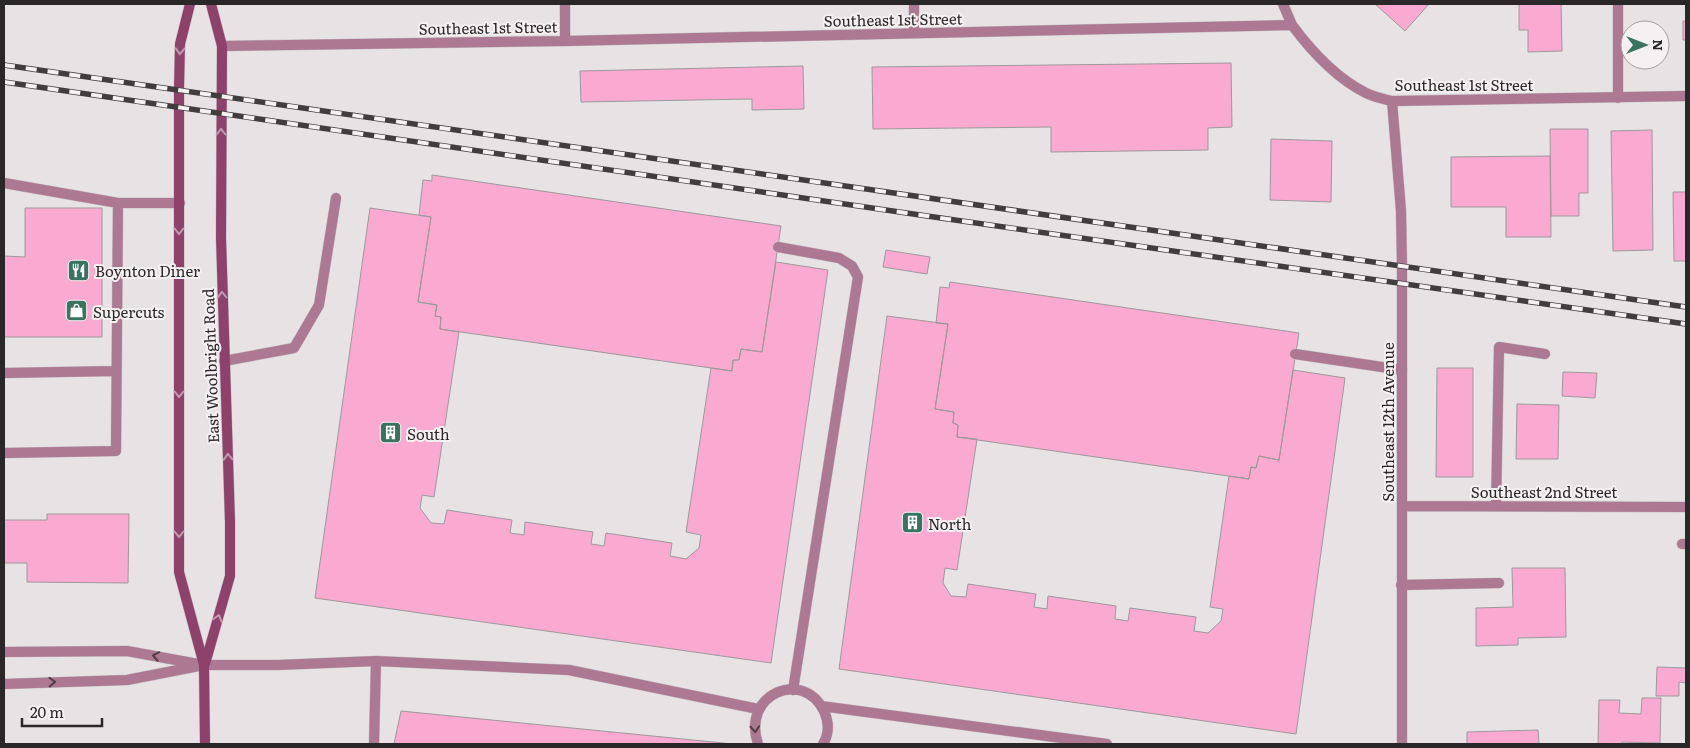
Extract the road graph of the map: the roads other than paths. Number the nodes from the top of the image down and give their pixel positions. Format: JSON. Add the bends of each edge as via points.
{"nodes":[{"id":1,"x":190,"y":4,"type":"edge"},
{"id":2,"x":211,"y":4,"type":"edge"},
{"id":3,"x":565,"y":4,"type":"edge"},
{"id":4,"x":914,"y":4,"type":"edge"},
{"id":5,"x":1283,"y":4,"type":"edge"},
{"id":6,"x":1618,"y":4,"type":"edge"},
{"id":7,"x":1292,"y":25,"type":"junction"},
{"id":8,"x":914,"y":33,"type":"junction"},
{"id":9,"x":564,"y":41,"type":"junction"},
{"id":10,"x":222,"y":46,"type":"junction"},
{"id":11,"x":1686,"y":96,"type":"edge"},
{"id":12,"x":1618,"y":98,"type":"junction"},
{"id":13,"x":1392,"y":101,"type":"junction"},
{"id":14,"x":4,"y":183,"type":"edge"},
{"id":15,"x":336,"y":198,"type":"dead end"},
{"id":16,"x":118,"y":203,"type":"junction"},
{"id":17,"x":180,"y":203,"type":"junction"},
{"id":18,"x":778,"y":247,"type":"dead end"},
{"id":19,"x":1295,"y":354,"type":"dead end"},
{"id":20,"x":1545,"y":354,"type":"dead end"},
{"id":21,"x":224,"y":361,"type":"junction"},
{"id":22,"x":1402,"y":370,"type":"junction"},
{"id":23,"x":116,"y":371,"type":"junction"},
{"id":24,"x":4,"y":373,"type":"edge"},
{"id":25,"x":4,"y":453,"type":"edge"},
{"id":26,"x":1402,"y":506,"type":"junction"},
{"id":27,"x":1496,"y":506,"type":"junction"},
{"id":28,"x":1686,"y":507,"type":"edge"},
{"id":29,"x":1499,"y":583,"type":"dead end"},
{"id":30,"x":1401,"y":585,"type":"junction"},
{"id":31,"x":4,"y":652,"type":"edge"},
{"id":32,"x":376,"y":661,"type":"junction"},
{"id":33,"x":204,"y":665,"type":"junction"},
{"id":34,"x":4,"y":684,"type":"edge"},
{"id":35,"x":793,"y":690,"type":"junction"},
{"id":36,"x":821,"y":706,"type":"junction"},
{"id":37,"x":758,"y":709,"type":"junction"},
{"id":38,"x":205,"y":744,"type":"edge"},
{"id":39,"x":374,"y":744,"type":"edge"},
{"id":40,"x":758,"y":744,"type":"edge"},
{"id":41,"x":823,"y":744,"type":"edge"},
{"id":42,"x":1107,"y":744,"type":"edge"},
{"id":43,"x":1402,"y":744,"type":"edge"}],
"edges":[{"from":1,"to":17,"type":"main road","name":"East Woolbright Road","one_way":true,"via":[[180,44]]},
{"from":2,"to":10,"type":"main road","name":"East Woolbright Road"},
{"from":3,"to":9,"type":"street"},
{"from":4,"to":8,"type":"street"},
{"from":5,"to":7,"type":"street"},
{"from":6,"to":12,"type":"street"},
{"from":7,"to":8,"type":"street","name":"Southeast 1st Street"},
{"from":7,"to":13,"type":"street","name":"Southeast 1st Street","via":[[1310,50],[1346,81],[1367,94]]},
{"from":8,"to":9,"type":"street","name":"Southeast 1st Street"},
{"from":9,"to":10,"type":"street","name":"Southeast 1st Street"},
{"from":21,"to":10,"type":"main road","name":"East Woolbright Road","one_way":true},
{"from":11,"to":12,"type":"street","name":"Southeast 1st Street"},
{"from":12,"to":13,"type":"street","name":"Southeast 1st Street"},
{"from":13,"to":22,"type":"street","name":"Southeast 12th Avenue","via":[[1401,211]]},
{"from":14,"to":16,"type":"street"},
{"from":15,"to":21,"type":"street","via":[[319,305],[294,348]]},
{"from":16,"to":17,"type":"street"},
{"from":16,"to":23,"type":"street"},
{"from":17,"to":33,"type":"main road","name":"East Woolbright Road","one_way":true,"via":[[179,572]]},
{"from":18,"to":35,"type":"street","via":[[840,258],[852,266],[858,277]]},
{"from":19,"to":22,"type":"street"},
{"from":20,"to":27,"type":"street","via":[[1499,347]]},
{"from":33,"to":21,"type":"main road","name":"East Woolbright Road","one_way":true,"via":[[230,576]]},
{"from":22,"to":26,"type":"street","name":"Southeast 12th Avenue"},
{"from":23,"to":24,"type":"street"},
{"from":23,"to":25,"type":"street","via":[[116,451]]},
{"from":26,"to":27,"type":"street","name":"Southeast 2nd Street"},
{"from":26,"to":30,"type":"street","name":"Southeast 12th Avenue"},
{"from":27,"to":28,"type":"street","name":"Southeast 2nd Street"},
{"from":29,"to":30,"type":"street"},
{"from":30,"to":43,"type":"street","name":"Southeast 12th Avenue"},
{"from":33,"to":31,"type":"street","one_way":true,"via":[[127,650]]},
{"from":32,"to":33,"type":"street"},
{"from":32,"to":37,"type":"street","via":[[569,670]]},
{"from":32,"to":39,"type":"street"},
{"from":34,"to":33,"type":"street","one_way":true,"via":[[127,680]]},
{"from":33,"to":38,"type":"main road","name":"East Woolbright Road"},
{"from":35,"to":36,"type":"street","via":[[804,692]]},
{"from":35,"to":37,"type":"street","via":[[772,694]]},
{"from":36,"to":41,"type":"street","via":[[828,728]]},
{"from":36,"to":42,"type":"street"},
{"from":37,"to":40,"type":"street","one_way":true,"via":[[754,721]]}]}
